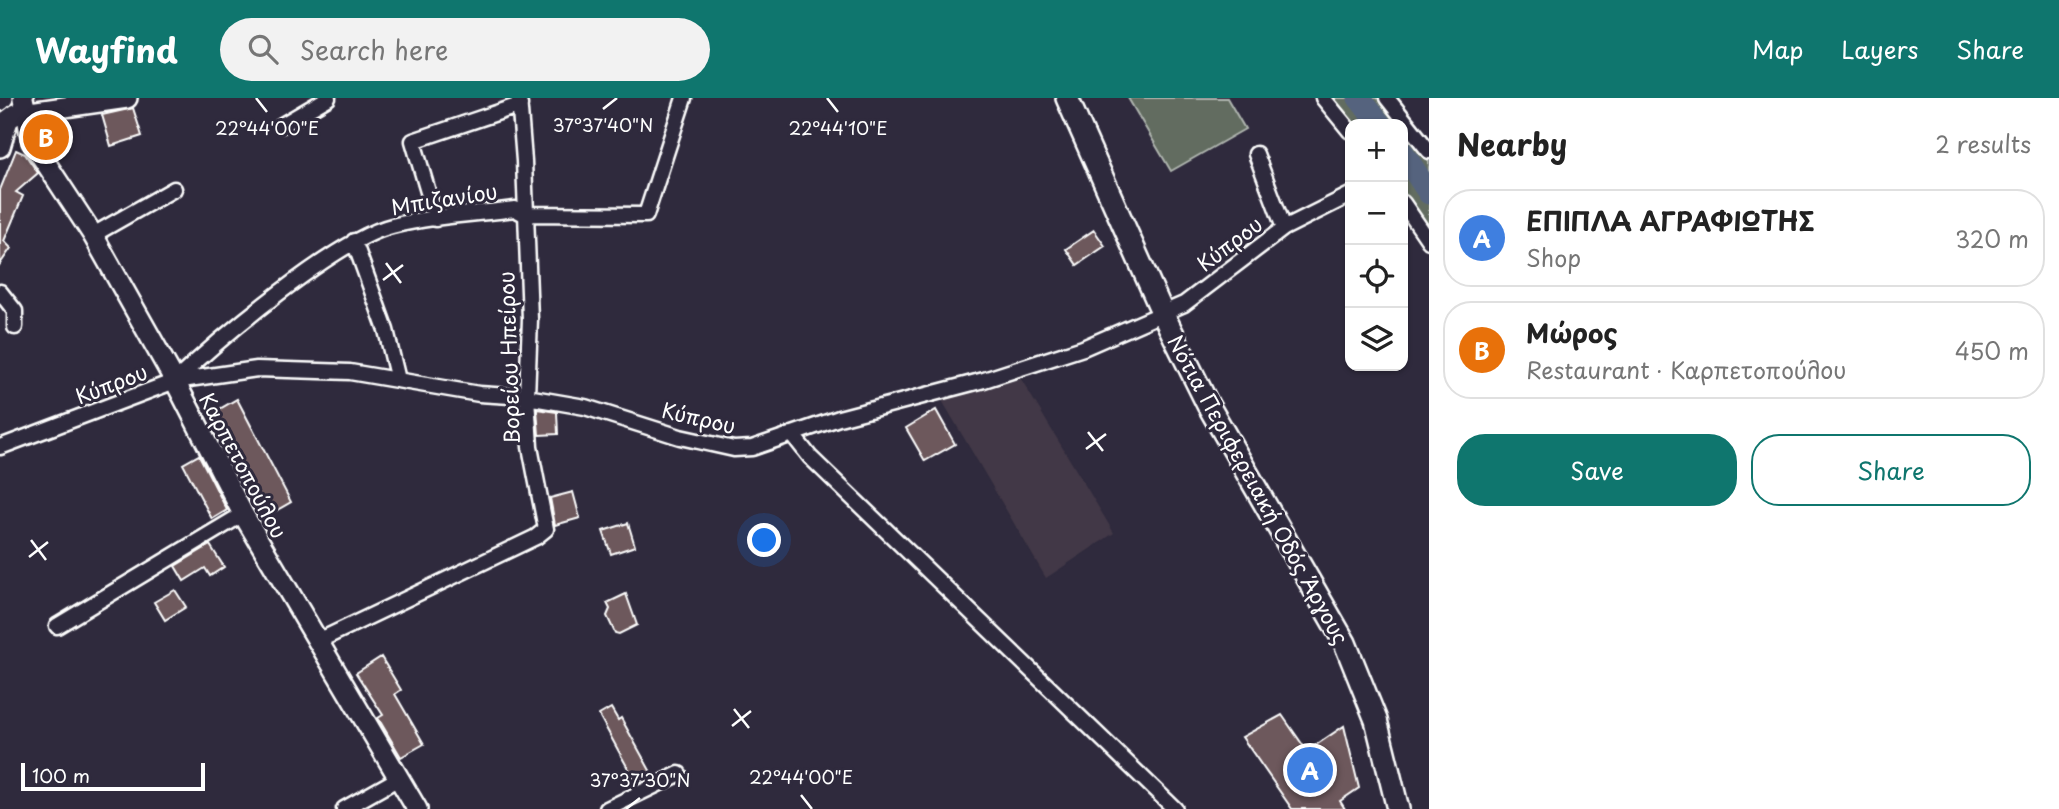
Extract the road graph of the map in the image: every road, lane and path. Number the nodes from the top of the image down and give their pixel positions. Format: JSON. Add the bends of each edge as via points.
{"nodes":[{"id":1,"x":127,"y":98,"type":"edge"},
{"id":2,"x":328,"y":98,"type":"edge"},
{"id":3,"x":684,"y":98,"type":"edge"},
{"id":4,"x":1067,"y":98,"type":"edge"},
{"id":5,"x":1324,"y":98,"type":"edge"},
{"id":6,"x":1387,"y":98,"type":"edge"},
{"id":7,"x":519,"y":102,"type":"edge"},
{"id":8,"x":10,"y":122,"type":"edge"},
{"id":9,"x":282,"y":125,"type":"dead end"},
{"id":10,"x":1345,"y":125,"type":"edge"},
{"id":11,"x":32,"y":142,"type":"junction"},
{"id":12,"x":1429,"y":151,"type":"edge"},
{"id":13,"x":1256,"y":155,"type":"dead end"},
{"id":14,"x":174,"y":188,"type":"dead end"},
{"id":15,"x":1345,"y":198,"type":"edge"},
{"id":16,"x":1408,"y":210,"type":"edge"},
{"id":17,"x":524,"y":214,"type":"junction"},
{"id":18,"x":436,"y":219,"type":"junction"},
{"id":19,"x":1284,"y":228,"type":"junction"},
{"id":20,"x":93,"y":235,"type":"junction"},
{"id":21,"x":354,"y":241,"type":"junction"},
{"id":22,"x":1429,"y":241,"type":"edge"},
{"id":23,"x":0,"y":292,"type":"edge"},
{"id":24,"x":1163,"y":314,"type":"junction"},
{"id":25,"x":15,"y":327,"type":"dead end"},
{"id":26,"x":398,"y":380,"type":"junction"},
{"id":27,"x":175,"y":381,"type":"junction"},
{"id":28,"x":527,"y":397,"type":"junction"},
{"id":29,"x":792,"y":433,"type":"junction"},
{"id":30,"x":0,"y":447,"type":"edge"},
{"id":31,"x":243,"y":514,"type":"junction"},
{"id":32,"x":57,"y":626,"type":"dead end"},
{"id":33,"x":318,"y":641,"type":"junction"},
{"id":34,"x":679,"y":775,"type":"dead end"},
{"id":35,"x":399,"y":778,"type":"junction"},
{"id":36,"x":344,"y":809,"type":"edge"},
{"id":37,"x":416,"y":809,"type":"edge"},
{"id":38,"x":607,"y":809,"type":"edge"},
{"id":39,"x":1175,"y":809,"type":"edge"},
{"id":40,"x":1398,"y":809,"type":"edge"}],
"edges":[{"from":1,"to":8,"type":"main road"},
{"from":2,"to":9,"type":"street"},
{"from":3,"to":17,"type":"street","name":"Μπιζανίου","via":[[646,215]]},
{"from":4,"to":24,"type":"main road","name":"Νότια Περιφερειακή Οδός Άργους"},
{"from":5,"to":10,"type":"street"},
{"from":6,"to":12,"type":"street"},
{"from":7,"to":17,"type":"street","name":"Βορείου Ηπείρου"},
{"from":7,"to":18,"type":"street","via":[[413,141]]},
{"from":8,"to":11,"type":"main road","name":"Καρπετοπούλου"},
{"from":8,"to":11,"type":"main road"},
{"from":11,"to":20,"type":"main road","name":"Καρπετοπούλου"},
{"from":13,"to":19,"type":"street"},
{"from":14,"to":20,"type":"street"},
{"from":15,"to":19,"type":"street","name":"Κύπρου"},
{"from":16,"to":22,"type":"street"},
{"from":17,"to":18,"type":"street","name":"Μπιζανίου","via":[[515,209]]},
{"from":17,"to":28,"type":"street","name":"Βορείου Ηπείρου","via":[[530,319]]},
{"from":18,"to":21,"type":"street","name":"Μπιζανίου","via":[[391,226]]},
{"from":19,"to":24,"type":"street","name":"Κύπρου","via":[[1184,304]]},
{"from":20,"to":27,"type":"main road","name":"Καρπετοπούλου"},
{"from":21,"to":26,"type":"street","via":[[386,330]]},
{"from":21,"to":27,"type":"street","name":"Μπιζανίου"},
{"from":23,"to":25,"type":"street","via":[[15,311]]},
{"from":24,"to":29,"type":"street","name":"Κύπρου","via":[[1083,348],[984,380]]},
{"from":24,"to":40,"type":"main road","name":"Νότια Περιφερειακή Οδός Άργους","via":[[1208,405],[1345,643],[1376,720]]},
{"from":26,"to":27,"type":"street","name":"Κύπρου","via":[[350,372],[257,369]]},
{"from":26,"to":28,"type":"street","name":"Κύπρου"},
{"from":27,"to":30,"type":"street","name":"Κύπρου"},
{"from":27,"to":31,"type":"main road","name":"Καρπετοπούλου"},
{"from":28,"to":29,"type":"street","name":"Κύπρου","via":[[585,407],[734,449],[751,448]]},
{"from":28,"to":33,"type":"street","name":"Βορείου Ηπείρου","via":[[543,533]]},
{"from":29,"to":39,"type":"street","via":[[810,457]]},
{"from":31,"to":32,"type":"street"},
{"from":31,"to":33,"type":"main road","name":"Καρπετοπούλου"},
{"from":33,"to":35,"type":"main road","name":"Καρπετοπούλου"},
{"from":34,"to":38,"type":"street"},
{"from":35,"to":36,"type":"street"},
{"from":35,"to":37,"type":"main road","name":"Καρπετοπούλου"}]}
